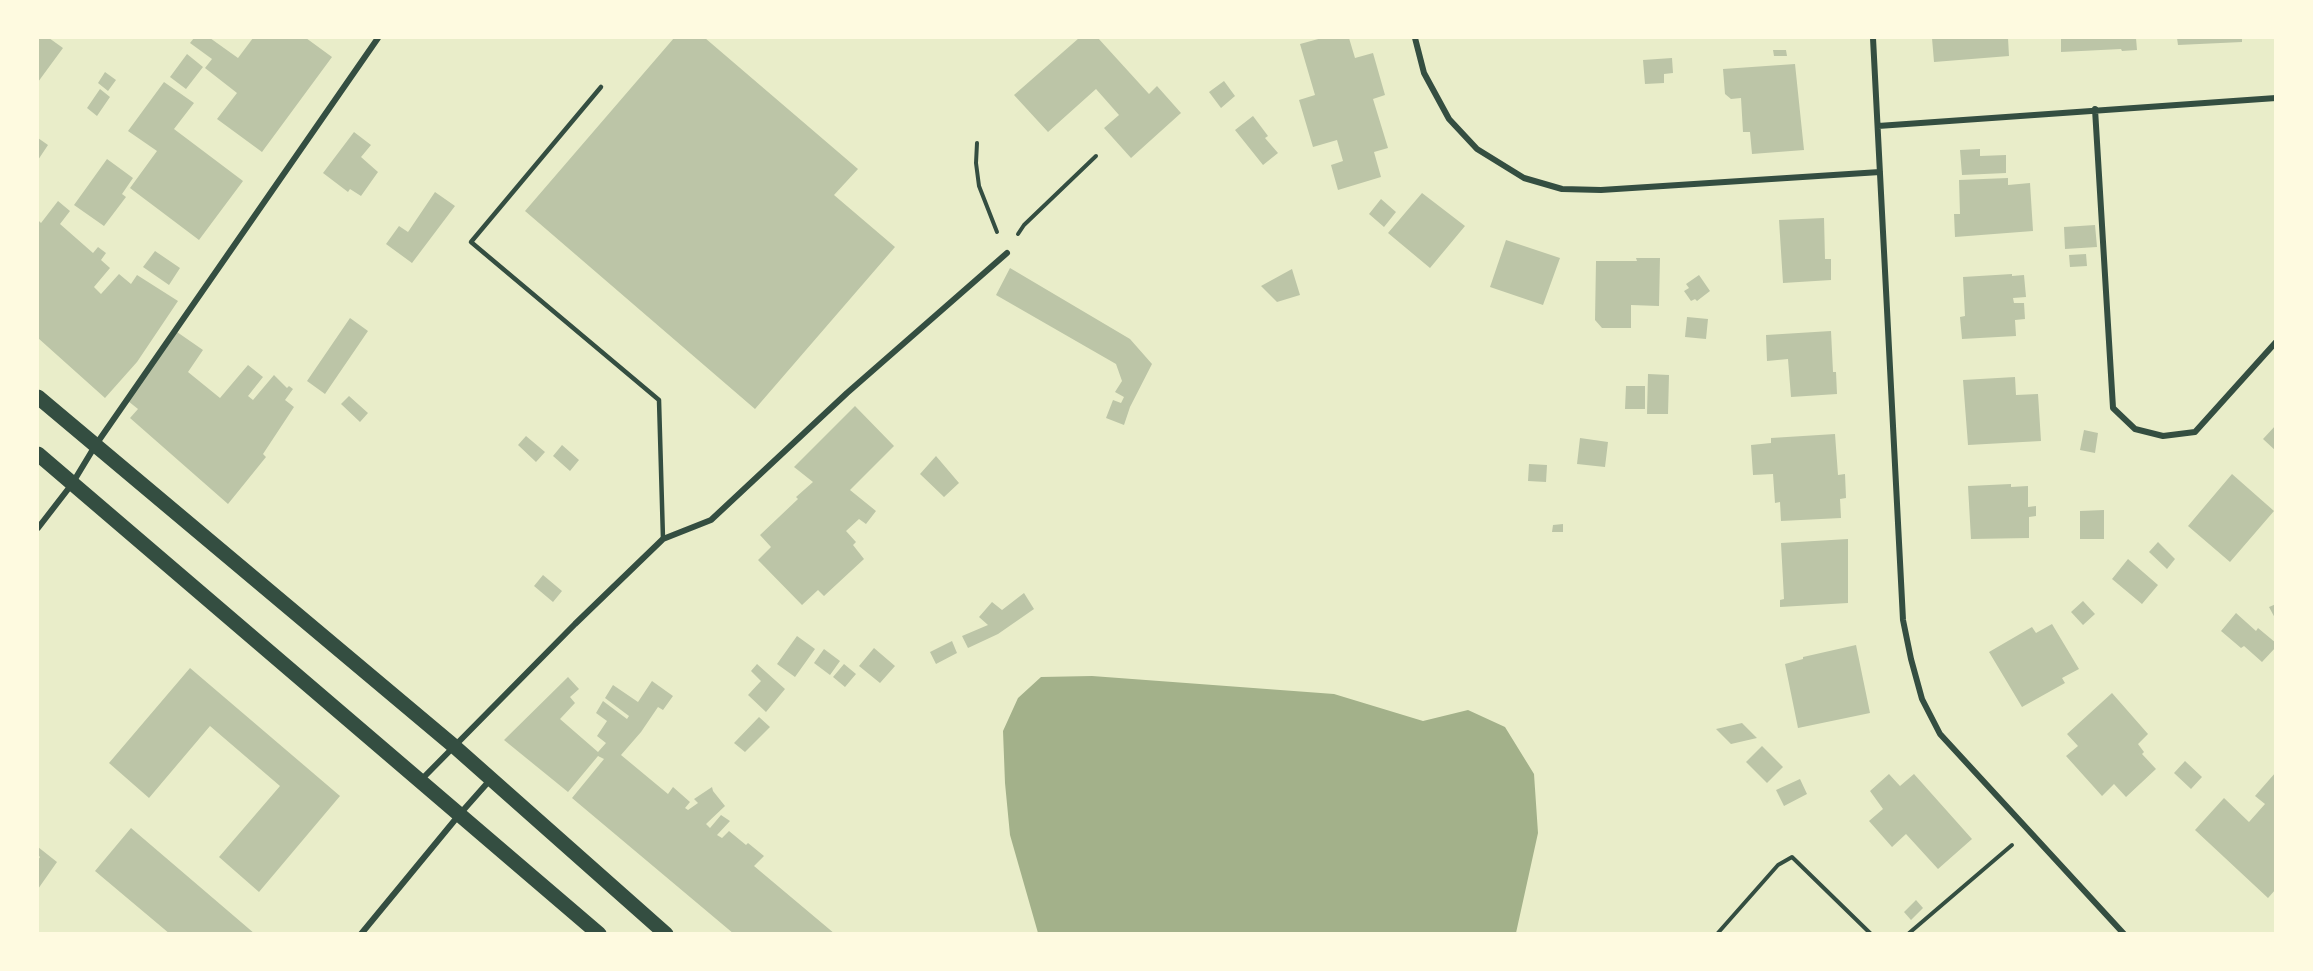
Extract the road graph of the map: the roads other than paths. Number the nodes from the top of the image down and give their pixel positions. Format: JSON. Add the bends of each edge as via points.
{"nodes":[{"id":1,"x":378,"y":38,"type":"edge"},
{"id":2,"x":1415,"y":38,"type":"edge"},
{"id":3,"x":1873,"y":38,"type":"edge"},
{"id":4,"x":601,"y":87,"type":"dead end"},
{"id":5,"x":2276,"y":98,"type":"edge"},
{"id":6,"x":2095,"y":109,"type":"junction"},
{"id":7,"x":1878,"y":126,"type":"junction"},
{"id":8,"x":1880,"y":172,"type":"junction"},
{"id":9,"x":1007,"y":254,"type":"road end"},
{"id":10,"x":2276,"y":342,"type":"edge"},
{"id":11,"x":38,"y":397,"type":"edge"},
{"id":12,"x":95,"y":446,"type":"junction"},
{"id":13,"x":38,"y":454,"type":"edge"},
{"id":14,"x":72,"y":484,"type":"junction"},
{"id":15,"x":38,"y":528,"type":"edge"},
{"id":16,"x":663,"y":539,"type":"junction"},
{"id":17,"x":455,"y":747,"type":"junction"},
{"id":18,"x":490,"y":780,"type":"junction"},
{"id":19,"x":419,"y":782,"type":"junction"},
{"id":20,"x":459,"y":815,"type":"junction"},
{"id":21,"x":361,"y":933,"type":"edge"},
{"id":22,"x":599,"y":933,"type":"edge"},
{"id":23,"x":666,"y":933,"type":"edge"},
{"id":24,"x":2124,"y":933,"type":"edge"}],
"edges":[{"from":1,"to":12,"type":"street"},
{"from":2,"to":8,"type":"street","via":[[1424,74],[1449,119],[1477,149],[1524,178],[1562,189],[1642,189]]},
{"from":3,"to":7,"type":"street"},
{"from":4,"to":16,"type":"lane","via":[[471,242],[659,400]]},
{"from":5,"to":6,"type":"street"},
{"from":6,"to":7,"type":"street"},
{"from":6,"to":10,"type":"street","via":[[2113,408],[2135,429],[2163,436],[2195,432]]},
{"from":7,"to":8,"type":"street"},
{"from":8,"to":24,"type":"street","via":[[1903,620],[1922,699],[1940,734]]},
{"from":9,"to":16,"type":"street","via":[[847,393],[711,520]]},
{"from":11,"to":12,"type":"main road"},
{"from":12,"to":14,"type":"street"},
{"from":12,"to":17,"type":"main road"},
{"from":13,"to":14,"type":"main road"},
{"from":14,"to":15,"type":"street"},
{"from":14,"to":19,"type":"main road"},
{"from":16,"to":17,"type":"street"},
{"from":17,"to":18,"type":"main road"},
{"from":17,"to":19,"type":"street"},
{"from":18,"to":20,"type":"street"},
{"from":18,"to":23,"type":"main road"},
{"from":19,"to":20,"type":"main road"},
{"from":20,"to":21,"type":"street"},
{"from":20,"to":22,"type":"main road"}]}
